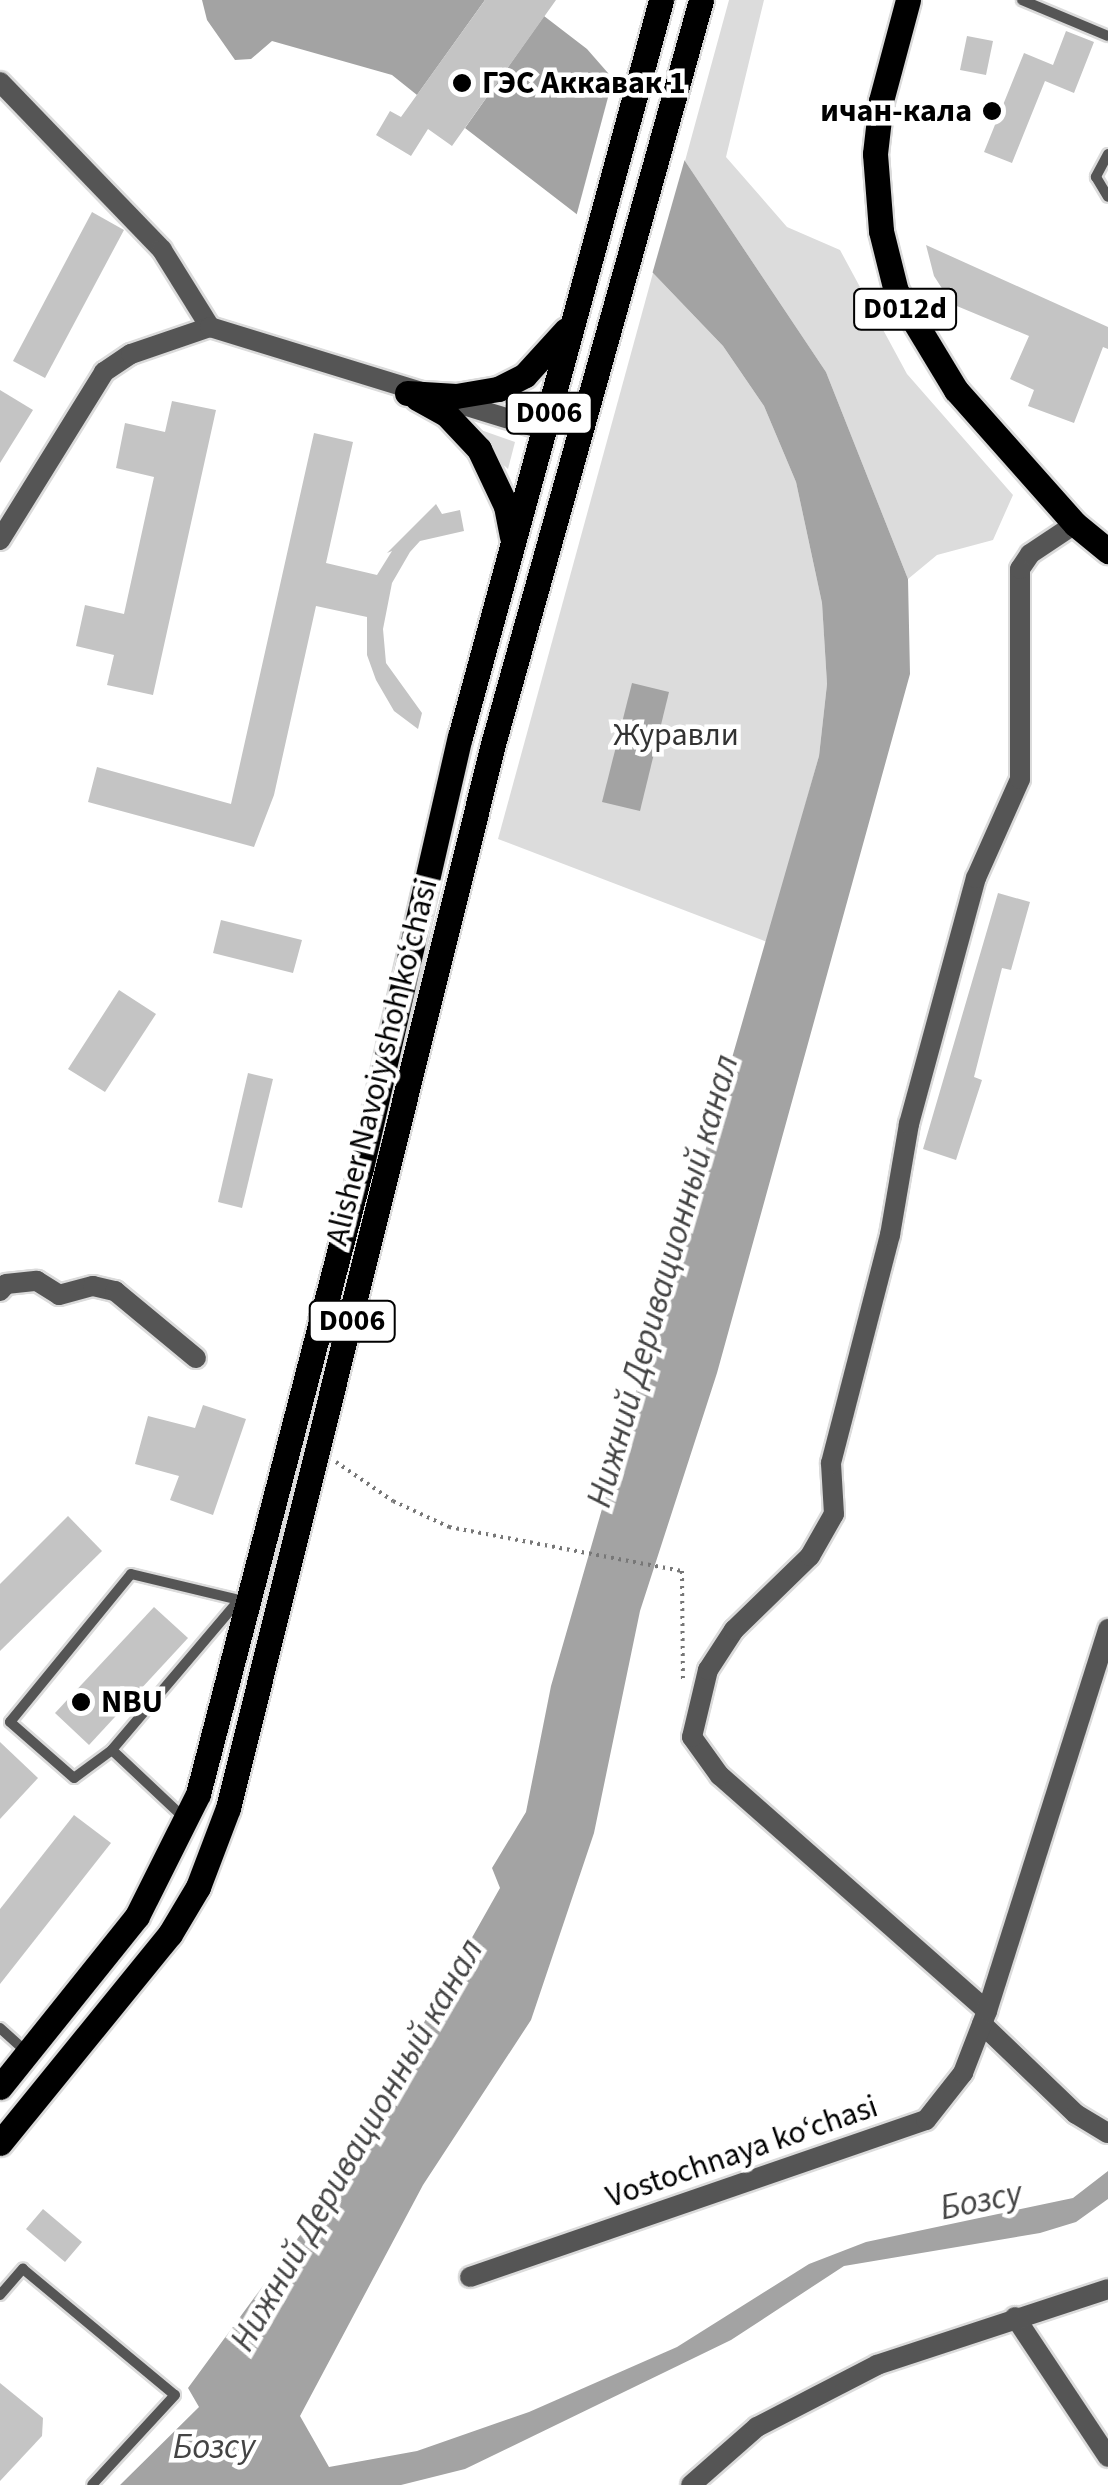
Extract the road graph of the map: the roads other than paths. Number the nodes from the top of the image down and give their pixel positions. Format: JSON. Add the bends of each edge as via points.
{"nodes":[{"id":1,"x":662,"y":0,"type":"edge"},
{"id":2,"x":701,"y":0,"type":"edge"},
{"id":3,"x":1022,"y":0,"type":"edge"},
{"id":4,"x":905,"y":6,"type":"edge"},
{"id":5,"x":1108,"y":36,"type":"edge"},
{"id":6,"x":0,"y":82,"type":"edge"},
{"id":7,"x":1108,"y":154,"type":"edge"},
{"id":8,"x":1108,"y":197,"type":"edge"},
{"id":9,"x":578,"y":308,"type":"junction"},
{"id":10,"x":210,"y":327,"type":"junction"},
{"id":11,"x":407,"y":393,"type":"junction"},
{"id":12,"x":544,"y":430,"type":"junction"},
{"id":13,"x":580,"y":440,"type":"junction"},
{"id":14,"x":1075,"y":524,"type":"junction"},
{"id":15,"x":0,"y":540,"type":"edge"},
{"id":16,"x":512,"y":546,"type":"junction"},
{"id":17,"x":1108,"y":550,"type":"edge"},
{"id":18,"x":0,"y":1291,"type":"edge"},
{"id":19,"x":196,"y":1358,"type":"dead end"},
{"id":20,"x":246,"y":1601,"type":"junction"},
{"id":21,"x":1108,"y":1630,"type":"edge"},
{"id":22,"x":112,"y":1750,"type":"junction"},
{"id":23,"x":188,"y":1821,"type":"junction"},
{"id":24,"x":984,"y":2017,"type":"junction"},
{"id":25,"x":0,"y":2028,"type":"edge"},
{"id":26,"x":29,"y":2054,"type":"junction"},
{"id":27,"x":0,"y":2088,"type":"edge"},
{"id":28,"x":1106,"y":2129,"type":"edge"},
{"id":29,"x":0,"y":2142,"type":"edge"},
{"id":30,"x":470,"y":2276,"type":"dead end"},
{"id":31,"x":1108,"y":2289,"type":"edge"},
{"id":32,"x":0,"y":2296,"type":"edge"},
{"id":33,"x":1015,"y":2318,"type":"junction"},
{"id":34,"x":1108,"y":2458,"type":"edge"},
{"id":35,"x":76,"y":2485,"type":"edge"},
{"id":36,"x":92,"y":2485,"type":"edge"},
{"id":37,"x":690,"y":2485,"type":"edge"}],
"edges":[{"from":1,"to":9,"type":"main road","name":"Alisher Navoiy shoh koʻchasi","number":"D006"},
{"from":2,"to":13,"type":"main road","name":"Alisher Navoiy shoh koʻchasi","number":"D006"},
{"from":3,"to":5,"type":"lane"},
{"from":4,"to":14,"type":"main road","number":"D012d","via":[[875,154],[881,231],[896,290],[944,375]]},
{"from":6,"to":10,"type":"street","via":[[162,250]]},
{"from":7,"to":8,"type":"lane","via":[[1096,176]]},
{"from":9,"to":11,"type":"main road","via":[[558,343],[517,381],[472,395]]},
{"from":9,"to":12,"type":"main road","name":"Alisher Navoiy shoh koʻchasi","number":"D006"},
{"from":10,"to":11,"type":"street"},
{"from":10,"to":15,"type":"street","via":[[131,354],[104,372]]},
{"from":11,"to":12,"type":"street"},
{"from":11,"to":16,"type":"main road","via":[[446,414],[479,449],[506,506]]},
{"from":12,"to":13,"type":"main road"},
{"from":12,"to":16,"type":"main road","name":"Alisher Navoiy shoh koʻchasi","number":"D006"},
{"from":13,"to":29,"type":"main road","name":"Alisher Navoiy shoh koʻchasi","number":"D006","via":[[493,744],[242,1757],[198,1887],[148,1965]]},
{"from":14,"to":17,"type":"main road","number":"D012d"},
{"from":14,"to":24,"type":"street","via":[[1030,554],[1020,569],[1020,778],[976,878],[909,1124],[890,1234],[831,1464],[834,1514],[810,1556],[734,1630],[708,1670],[692,1737],[703,1757]]},
{"from":16,"to":20,"type":"main road","name":"Alisher Navoiy shoh koʻchasi","number":"D006"},
{"from":18,"to":19,"type":"street","via":[[6,1284],[37,1282],[59,1295],[93,1286],[115,1291]]},
{"from":20,"to":22,"type":"lane"},
{"from":20,"to":22,"type":"lane","via":[[131,1574],[10,1722],[74,1778]]},
{"from":20,"to":23,"type":"main road","name":"Alisher Navoiy shoh koʻchasi","number":"D006"},
{"from":21,"to":24,"type":"street","name":"Vostochnaya ko‘chasi"},
{"from":22,"to":23,"type":"lane"},
{"from":23,"to":26,"type":"main road","name":"Alisher Navoiy shoh koʻchasi","number":"D006","via":[[127,1931]]},
{"from":24,"to":28,"type":"street","via":[[1076,2114]]},
{"from":24,"to":30,"type":"street","name":"Vostochnaya ko‘chasi","via":[[963,2073],[926,2120]]},
{"from":25,"to":26,"type":"lane"},
{"from":26,"to":27,"type":"main road","name":"Alisher Navoiy shoh koʻchasi","number":"D006"},
{"from":31,"to":33,"type":"street"},
{"from":32,"to":36,"type":"lane","via":[[23,2270],[176,2395]]},
{"from":33,"to":34,"type":"street"},
{"from":33,"to":37,"type":"street","via":[[843,2383],[757,2428]]},
{"from":35,"to":36,"type":"lane"}]}
